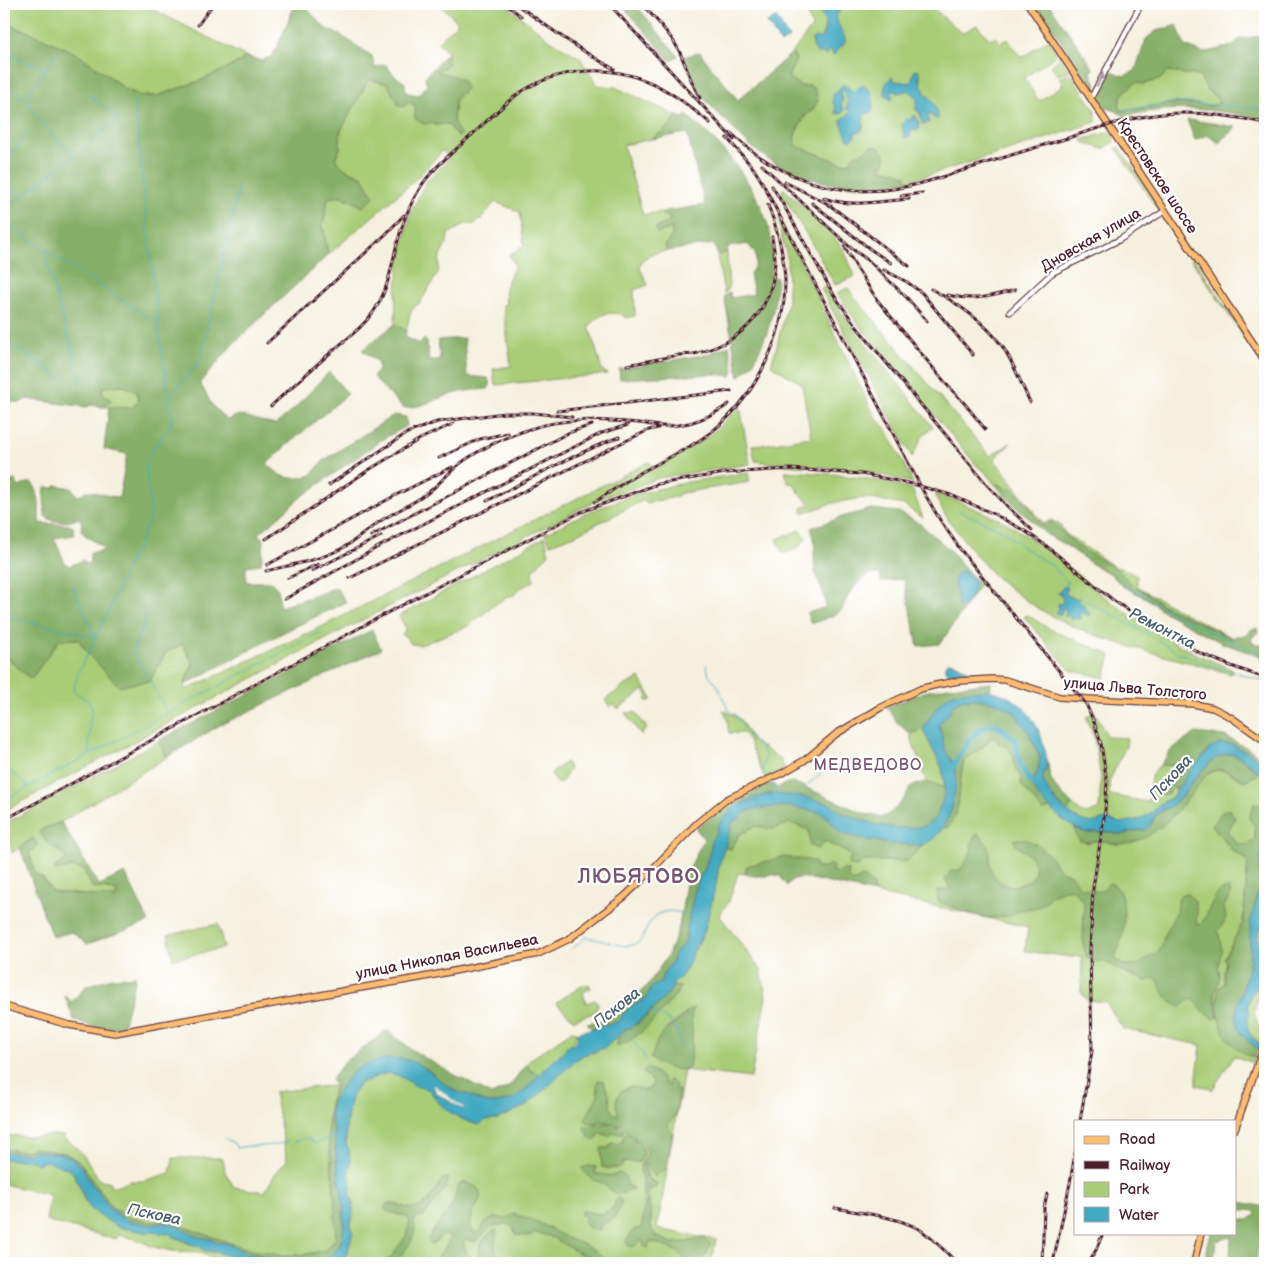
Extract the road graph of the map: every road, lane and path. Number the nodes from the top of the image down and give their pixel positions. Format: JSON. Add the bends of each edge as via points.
{"nodes":[{"id":1,"x":1028,"y":4,"type":"edge"},
{"id":2,"x":1141,"y":4,"type":"edge"},
{"id":3,"x":1090,"y":98,"type":"junction"},
{"id":4,"x":1165,"y":212,"type":"junction"},
{"id":5,"x":1010,"y":312,"type":"dead end"},
{"id":6,"x":1265,"y":361,"type":"edge"},
{"id":7,"x":880,"y":708,"type":"joint"},
{"id":8,"x":1265,"y":741,"type":"edge"},
{"id":9,"x":4,"y":1006,"type":"edge"},
{"id":10,"x":1265,"y":1043,"type":"edge"},
{"id":11,"x":1236,"y":1126,"type":"edge"},
{"id":12,"x":1201,"y":1234,"type":"edge"},
{"id":13,"x":1194,"y":1263,"type":"edge"}],
"edges":[{"from":1,"to":3,"type":"main road","name":"Крестовское шоссе"},
{"from":3,"to":2,"type":"street","one_way":true},
{"from":3,"to":4,"type":"main road","name":"Крестовское шоссе"},
{"from":4,"to":5,"type":"street","name":"Дновская улица","via":[[1119,240],[1052,273]]},
{"from":4,"to":6,"type":"main road","name":"Крестовское шоссе"},
{"from":7,"to":8,"type":"main road","name":"улица Льва Толстого","via":[[928,686],[1005,680],[1060,697],[1202,705],[1232,718]]},
{"from":7,"to":9,"type":"main road","name":"улица Николая Васильева","via":[[836,734],[805,760],[727,799],[697,823],[624,897],[569,939],[538,954],[114,1034]]},
{"from":10,"to":11,"type":"main road"},
{"from":12,"to":13,"type":"main road"}]}
